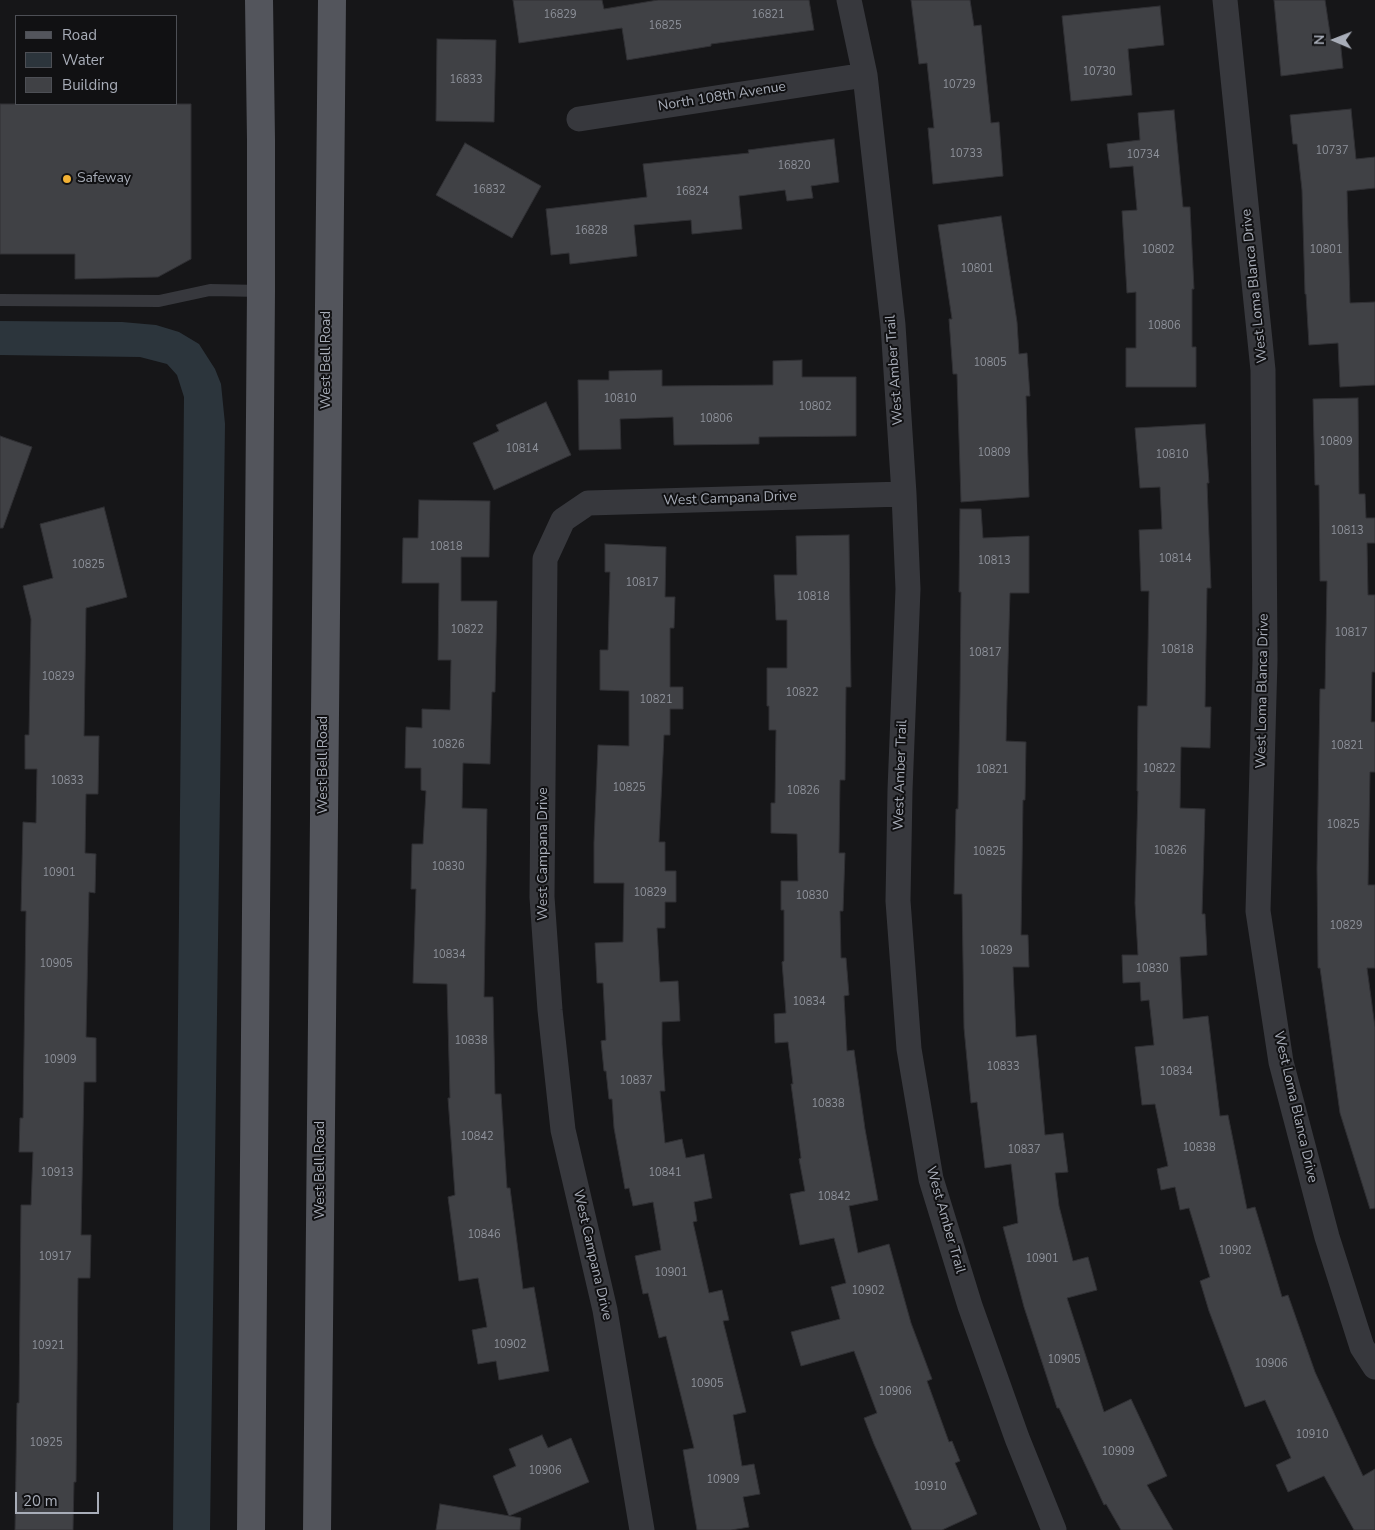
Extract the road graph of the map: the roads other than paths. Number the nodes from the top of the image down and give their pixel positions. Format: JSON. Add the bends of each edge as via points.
{"nodes":[{"id":1,"x":260,"y":0,"type":"edge"},
{"id":2,"x":332,"y":0,"type":"edge"},
{"id":3,"x":849,"y":0,"type":"edge"},
{"id":4,"x":1226,"y":0,"type":"edge"},
{"id":5,"x":865,"y":75,"type":"junction"},
{"id":6,"x":579,"y":119,"type":"dead end"},
{"id":7,"x":260,"y":291,"type":"junction"},
{"id":8,"x":0,"y":300,"type":"edge"},
{"id":9,"x":904,"y":494,"type":"junction"},
{"id":10,"x":1375,"y":1367,"type":"edge"},
{"id":11,"x":250,"y":1530,"type":"edge"},
{"id":12,"x":317,"y":1530,"type":"edge"},
{"id":13,"x":642,"y":1530,"type":"edge"},
{"id":14,"x":1054,"y":1530,"type":"edge"}],
"edges":[{"from":1,"to":7,"type":"main road"},
{"from":2,"to":12,"type":"main road","name":"West Bell Road"},
{"from":3,"to":5,"type":"street","name":"West Amber Trail"},
{"from":4,"to":10,"type":"street","name":"West Loma Blanca Drive","via":[[1263,370],[1265,660],[1258,911],[1284,1071],[1326,1237],[1362,1347]]},
{"from":5,"to":6,"type":"street","name":"North 108th Avenue"},
{"from":5,"to":9,"type":"street","name":"West Amber Trail","via":[[893,325]]},
{"from":7,"to":8,"type":"lane","via":[[210,290],[159,301]]},
{"from":7,"to":11,"type":"main road"},
{"from":9,"to":13,"type":"street","name":"West Campana Drive","via":[[588,503],[563,520],[545,559],[542,897],[550,1010],[563,1130],[605,1310]]},
{"from":9,"to":14,"type":"street","name":"West Amber Trail","via":[[908,589],[898,902],[909,1049],[931,1179],[970,1306]]}]}
